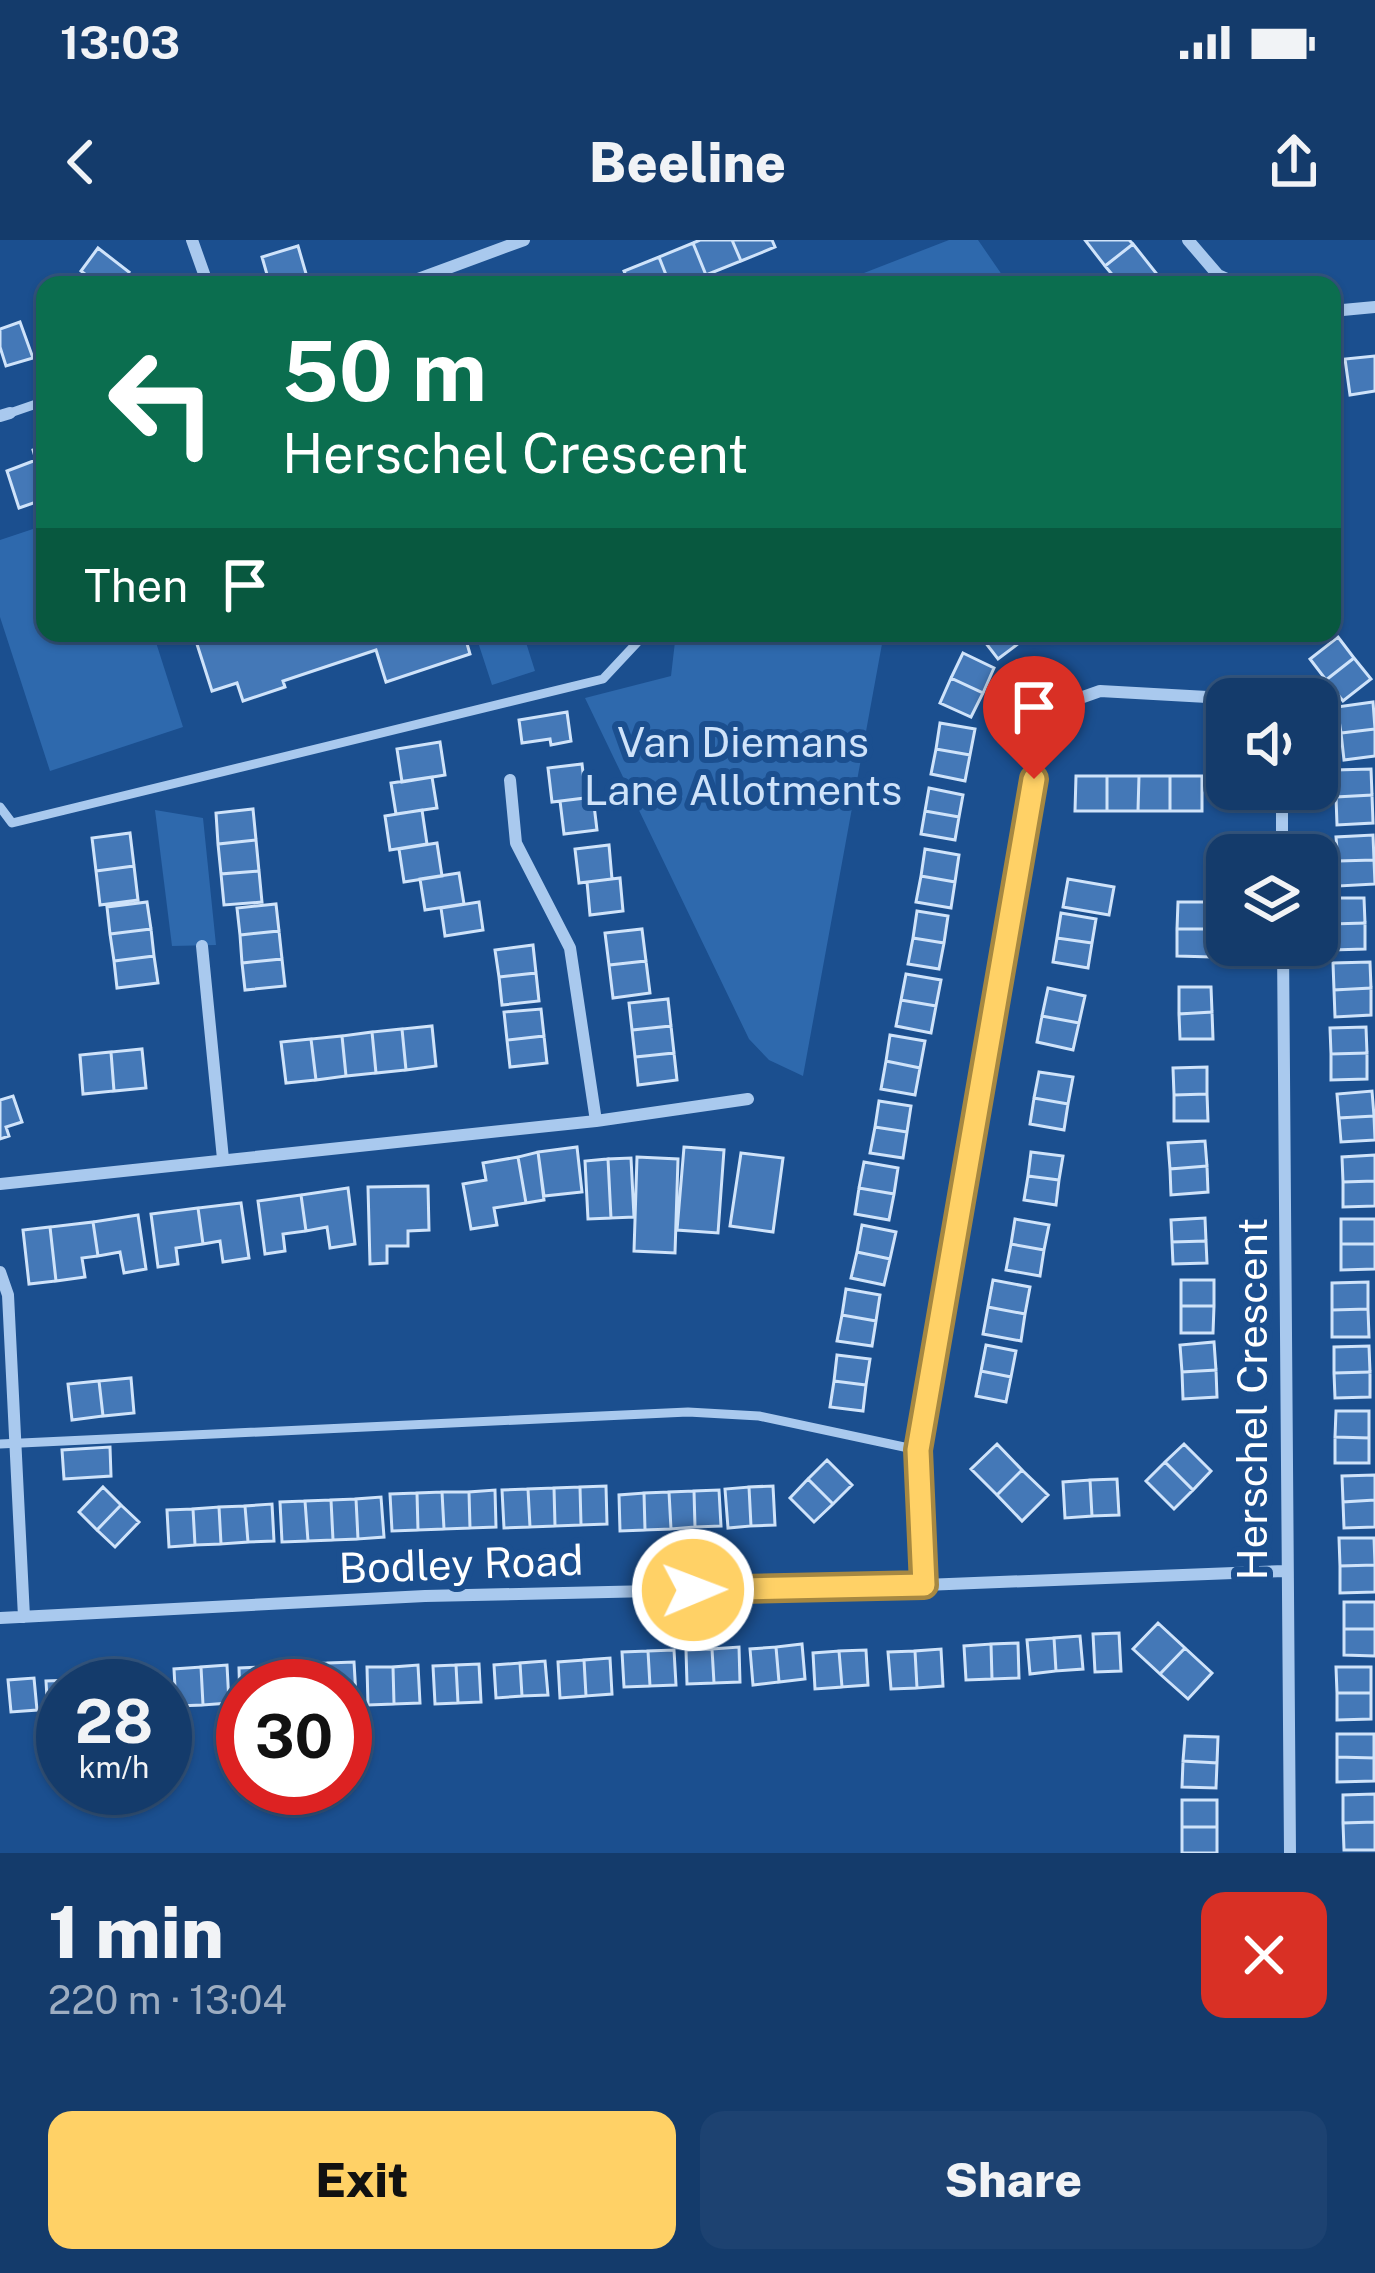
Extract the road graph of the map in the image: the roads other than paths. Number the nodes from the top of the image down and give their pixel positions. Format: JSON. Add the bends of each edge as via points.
{"nodes":[{"id":1,"x":192,"y":240,"type":"edge"},
{"id":2,"x":524,"y":240,"type":"edge"},
{"id":3,"x":1188,"y":240,"type":"edge"},
{"id":4,"x":205,"y":276,"type":"edge"},
{"id":5,"x":426,"y":276,"type":"edge"},
{"id":6,"x":1220,"y":276,"type":"edge"},
{"id":7,"x":1375,"y":307,"type":"edge"},
{"id":8,"x":1341,"y":310,"type":"edge"},
{"id":9,"x":36,"y":403,"type":"edge"},
{"id":10,"x":5,"y":414,"type":"edge"},
{"id":11,"x":638,"y":642,"type":"edge"},
{"id":12,"x":1206,"y":697,"type":"edge"},
{"id":13,"x":510,"y":780,"type":"dead end"},
{"id":14,"x":0,"y":807,"type":"edge"},
{"id":15,"x":202,"y":946,"type":"dead end"},
{"id":16,"x":1283,"y":966,"type":"edge"},
{"id":17,"x":748,"y":1099,"type":"dead end"},
{"id":18,"x":596,"y":1121,"type":"junction"},
{"id":19,"x":223,"y":1159,"type":"junction"},
{"id":20,"x":0,"y":1184,"type":"edge"},
{"id":21,"x":0,"y":1272,"type":"edge"},
{"id":22,"x":17,"y":1443,"type":"junction"},
{"id":23,"x":0,"y":1444,"type":"edge"},
{"id":24,"x":918,"y":1450,"type":"junction"},
{"id":25,"x":1285,"y":1571,"type":"junction"},
{"id":26,"x":924,"y":1585,"type":"junction"},
{"id":27,"x":24,"y":1617,"type":"junction"},
{"id":28,"x":0,"y":1618,"type":"edge"},
{"id":29,"x":1290,"y":1853,"type":"edge"}],
"edges":[{"from":1,"to":4,"type":"street"},
{"from":2,"to":5,"type":"street"},
{"from":3,"to":6,"type":"street"},
{"from":7,"to":8,"type":"street"},
{"from":9,"to":10,"type":"lane"},
{"from":11,"to":14,"type":"lane","via":[[603,679],[12,823]]},
{"from":12,"to":24,"type":"street","via":[[1100,691],[1066,703],[1042,735]]},
{"from":13,"to":18,"type":"street","via":[[516,843],[570,948]]},
{"from":15,"to":19,"type":"street"},
{"from":16,"to":25,"type":"street","name":"Herschel Crescent"},
{"from":17,"to":18,"type":"street"},
{"from":18,"to":19,"type":"street"},
{"from":19,"to":20,"type":"street"},
{"from":21,"to":22,"type":"street"},
{"from":22,"to":23,"type":"lane"},
{"from":22,"to":24,"type":"lane","via":[[688,1412],[759,1416]]},
{"from":22,"to":27,"type":"street"},
{"from":24,"to":26,"type":"street"},
{"from":25,"to":26,"type":"street","name":"Bodley Road"},
{"from":25,"to":29,"type":"street","name":"Herschel Crescent"},
{"from":26,"to":27,"type":"street","name":"Bodley Road","via":[[425,1596]]},
{"from":27,"to":28,"type":"street","name":"Bodley Road"}]}
